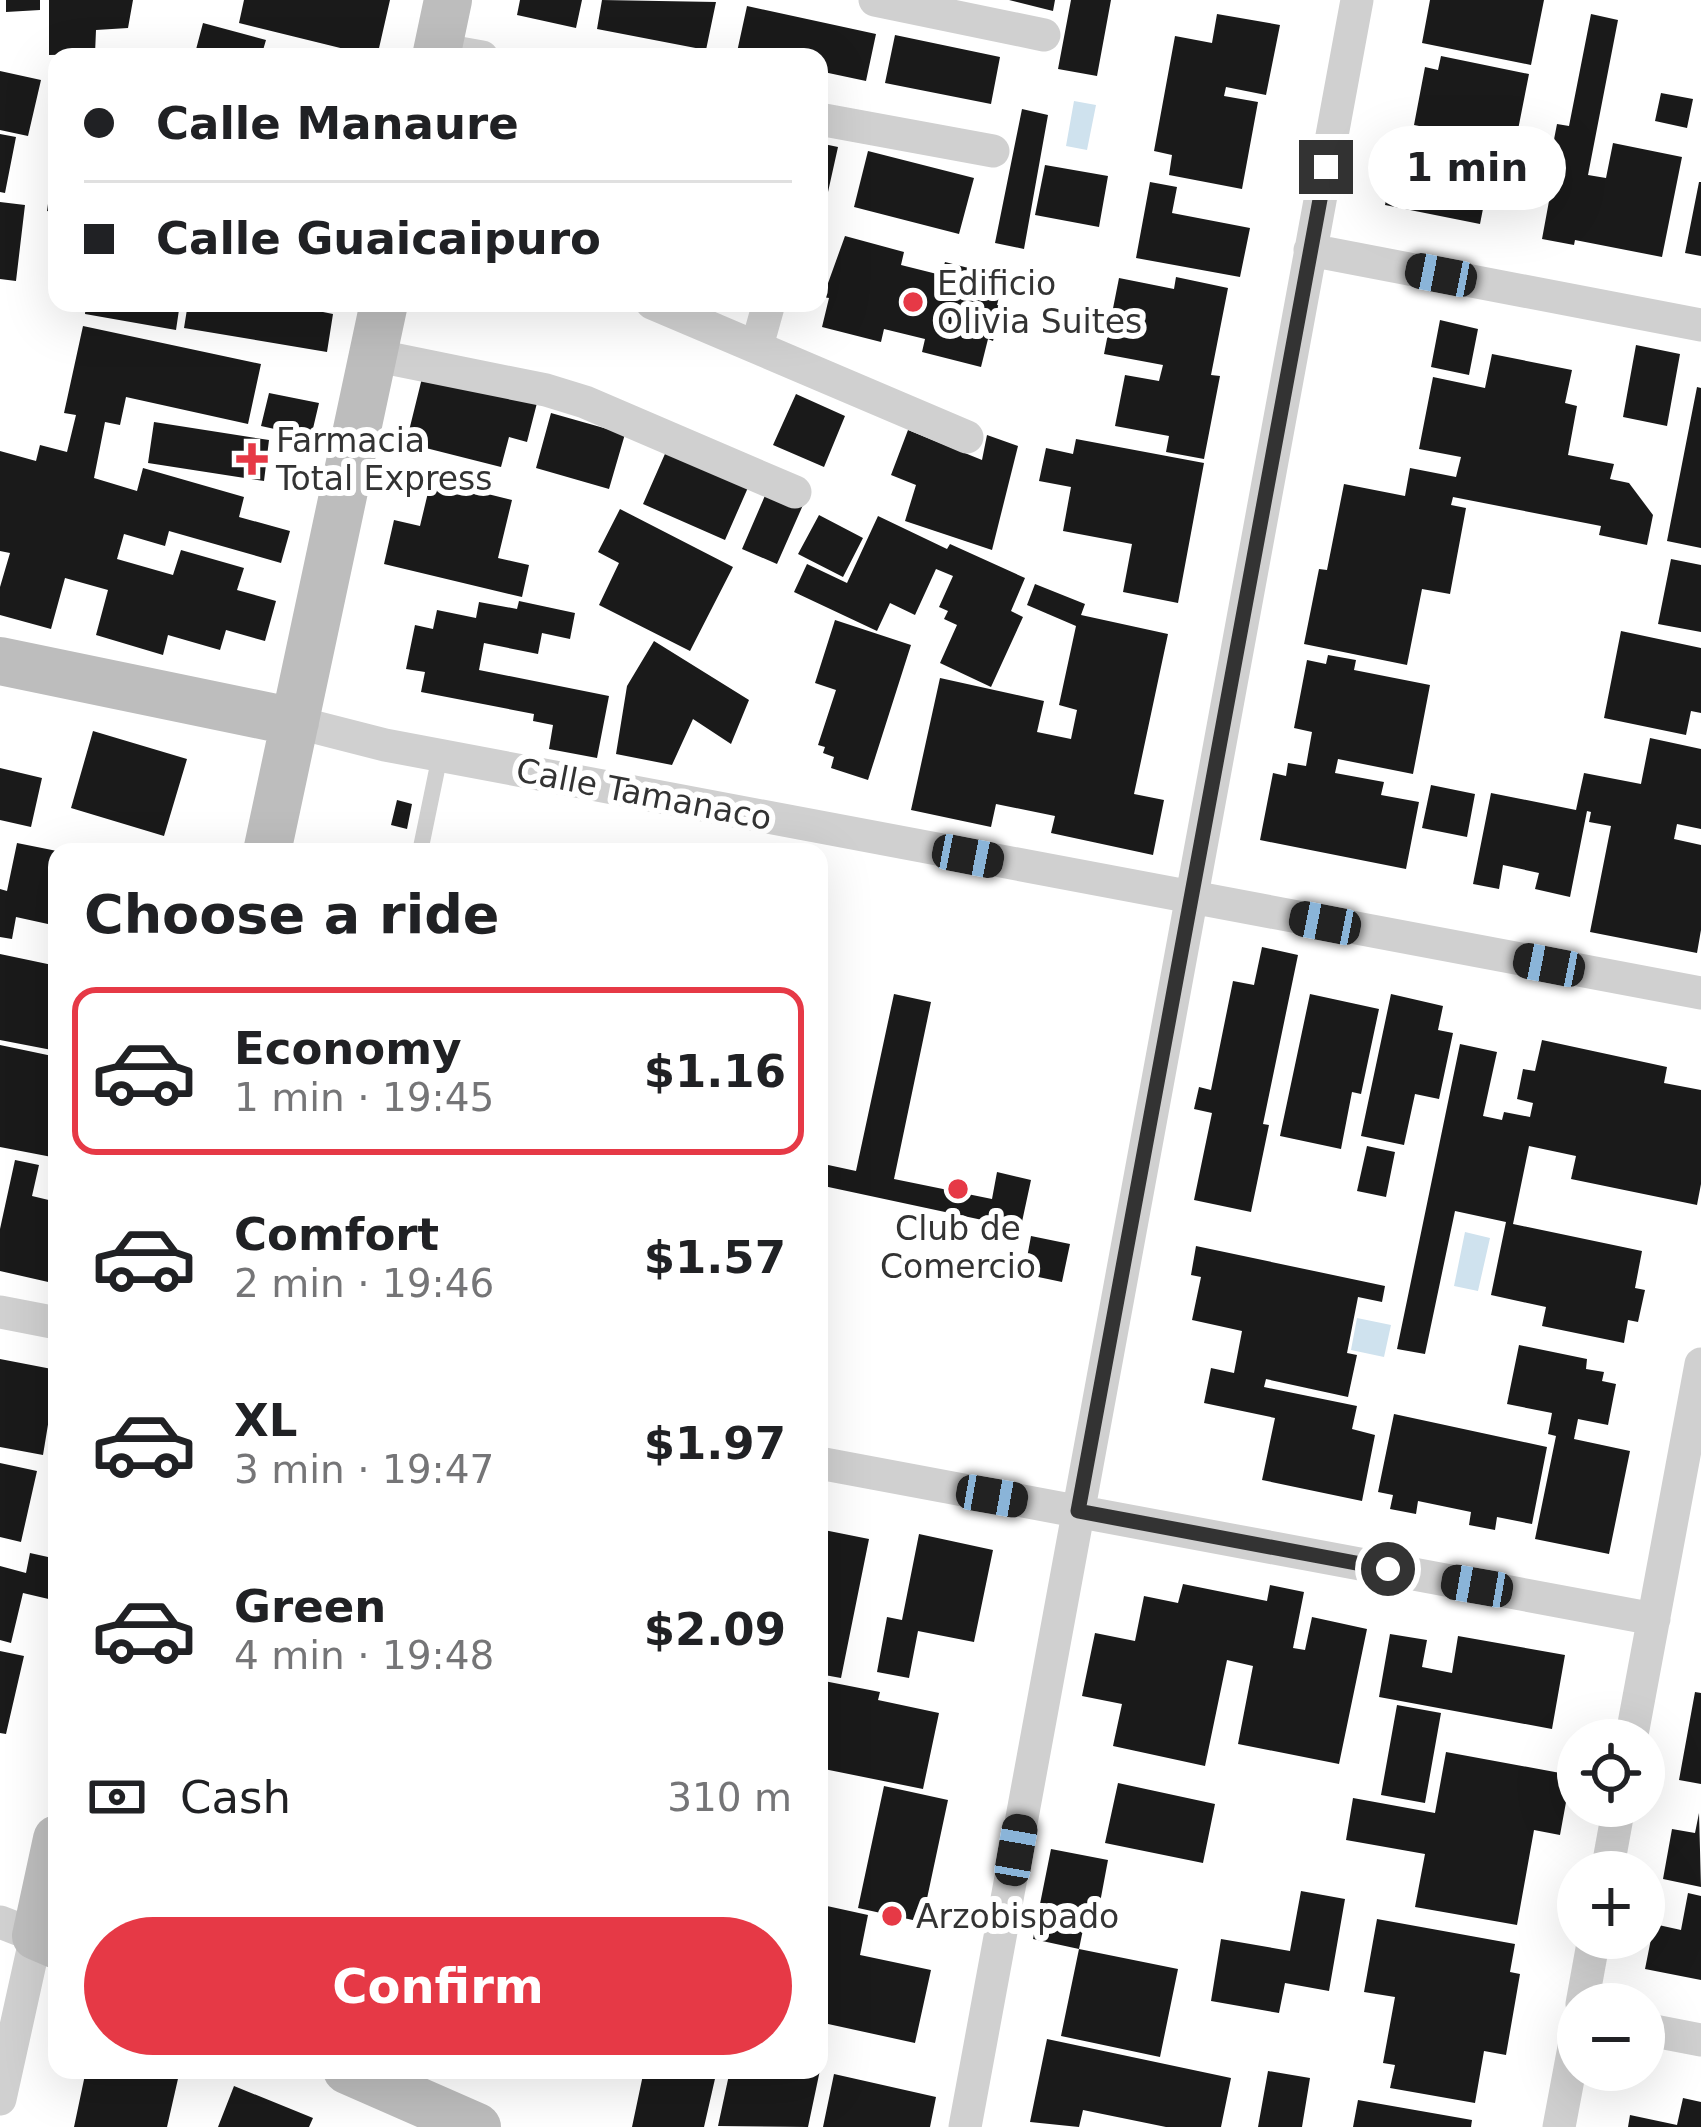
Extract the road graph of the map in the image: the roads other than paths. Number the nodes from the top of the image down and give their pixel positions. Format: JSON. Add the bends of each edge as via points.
{"nodes":[{"id":1,"x":448,"y":0,"type":"edge"},
{"id":2,"x":875,"y":0,"type":"edge"},
{"id":3,"x":1357,"y":0,"type":"edge"},
{"id":4,"x":1044,"y":35,"type":"dead end"},
{"id":5,"x":452,"y":48,"type":"edge"},
{"id":6,"x":828,"y":121,"type":"edge"},
{"id":7,"x":993,"y":151,"type":"dead end"},
{"id":8,"x":1310,"y":250,"type":"junction"},
{"id":9,"x":382,"y":312,"type":"edge"},
{"id":10,"x":674,"y":312,"type":"edge"},
{"id":11,"x":766,"y":312,"type":"edge"},
{"id":12,"x":1701,"y":325,"type":"edge"},
{"id":13,"x":757,"y":346,"type":"junction"},
{"id":14,"x":373,"y":355,"type":"junction"},
{"id":15,"x":967,"y":437,"type":"dead end"},
{"id":16,"x":795,"y":492,"type":"dead end"},
{"id":17,"x":0,"y":661,"type":"edge"},
{"id":18,"x":295,"y":722,"type":"junction"},
{"id":19,"x":440,"y":755,"type":"junction"},
{"id":20,"x":269,"y":843,"type":"edge"},
{"id":21,"x":422,"y":843,"type":"edge"},
{"id":22,"x":1190,"y":898,"type":"junction"},
{"id":23,"x":1701,"y":993,"type":"edge"},
{"id":24,"x":0,"y":1312,"type":"edge"},
{"id":25,"x":48,"y":1320,"type":"edge"},
{"id":26,"x":1701,"y":1364,"type":"edge"},
{"id":27,"x":828,"y":1465,"type":"edge"},
{"id":28,"x":1078,"y":1511,"type":"junction"},
{"id":29,"x":1654,"y":1619,"type":"junction"},
{"id":30,"x":1635,"y":1719,"type":"edge"},
{"id":31,"x":48,"y":1872,"type":"edge"},
{"id":32,"x":31,"y":1934,"type":"edge"},
{"id":33,"x":1665,"y":2034,"type":"edge"},
{"id":34,"x":1701,"y":2040,"type":"edge"},
{"id":35,"x":368,"y":2079,"type":"edge"},
{"id":36,"x":1566,"y":2091,"type":"edge"},
{"id":37,"x":0,"y":2099,"type":"edge"},
{"id":38,"x":477,"y":2127,"type":"edge"},
{"id":39,"x":965,"y":2127,"type":"edge"},
{"id":40,"x":1559,"y":2127,"type":"edge"}],
"edges":[{"from":1,"to":5,"type":"street"},
{"from":2,"to":4,"type":"street"},
{"from":3,"to":8,"type":"street"},
{"from":6,"to":7,"type":"street"},
{"from":8,"to":12,"type":"street"},
{"from":8,"to":22,"type":"street"},
{"from":9,"to":14,"type":"street"},
{"from":10,"to":13,"type":"street"},
{"from":11,"to":13,"type":"street"},
{"from":13,"to":15,"type":"street"},
{"from":14,"to":16,"type":"street","via":[[546,389]]},
{"from":14,"to":18,"type":"street"},
{"from":17,"to":18,"type":"street"},
{"from":18,"to":19,"type":"street","name":"Calle Tamanaco"},
{"from":18,"to":20,"type":"street"},
{"from":19,"to":21,"type":"lane"},
{"from":19,"to":22,"type":"street","name":"Calle Tamanaco"},
{"from":22,"to":23,"type":"street","name":"Calle Tamanaco"},
{"from":22,"to":28,"type":"street"},
{"from":24,"to":25,"type":"street"},
{"from":26,"to":29,"type":"street"},
{"from":27,"to":28,"type":"street"},
{"from":28,"to":29,"type":"street"},
{"from":28,"to":39,"type":"street"},
{"from":29,"to":30,"type":"street"},
{"from":31,"to":32,"type":"street"},
{"from":32,"to":37,"type":"street"},
{"from":33,"to":34,"type":"street"},
{"from":35,"to":38,"type":"street"},
{"from":36,"to":40,"type":"street"}]}
